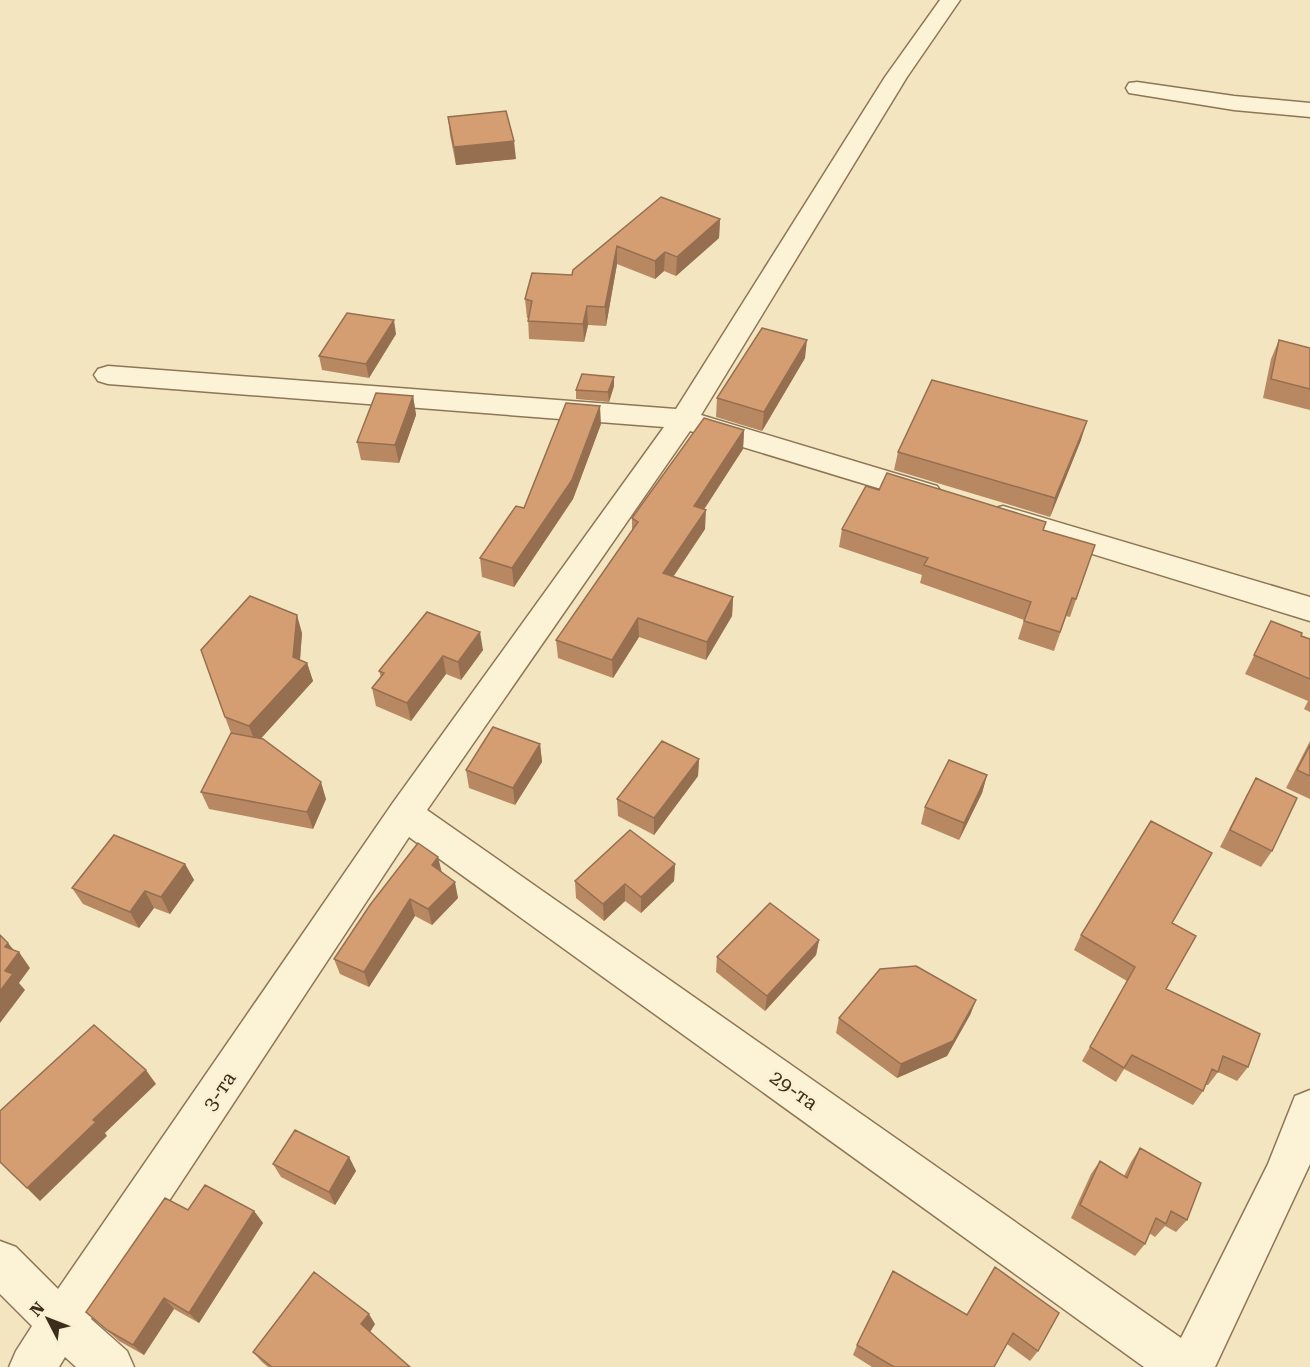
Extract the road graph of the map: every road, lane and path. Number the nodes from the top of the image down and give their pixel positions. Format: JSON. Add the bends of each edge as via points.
{"nodes":[{"id":1,"x":950,"y":0,"type":"edge"},
{"id":2,"x":1137,"y":88,"type":"dead end"},
{"id":3,"x":1310,"y":110,"type":"edge"},
{"id":4,"x":108,"y":375,"type":"dead end"},
{"id":5,"x":684,"y":419,"type":"junction"},
{"id":6,"x":1310,"y":609,"type":"edge"},
{"id":7,"x":405,"y":814,"type":"junction"},
{"id":8,"x":1310,"y":1110,"type":"edge"},
{"id":9,"x":0,"y":1263,"type":"edge"},
{"id":10,"x":63,"y":1325,"type":"junction"},
{"id":11,"x":32,"y":1367,"type":"edge"},
{"id":12,"x":111,"y":1367,"type":"edge"},
{"id":13,"x":1183,"y":1367,"type":"edge"},
{"id":14,"x":1191,"y":1367,"type":"edge"}],
"edges":[{"from":1,"to":5,"type":"street","name":"3-та","via":[[896,77]]},
{"from":2,"to":3,"type":"street","via":[[1234,104]]},
{"from":4,"to":5,"type":"street"},
{"from":5,"to":6,"type":"street"},
{"from":5,"to":7,"type":"street","name":"3-та"},
{"from":7,"to":10,"type":"street","name":"3-та"},
{"from":7,"to":13,"type":"street","name":"29-та"},
{"from":8,"to":14,"type":"street","via":[[1284,1177]]},
{"from":9,"to":10,"type":"street"},
{"from":10,"to":11,"type":"street","name":"3-та"},
{"from":10,"to":12,"type":"street"}]}
